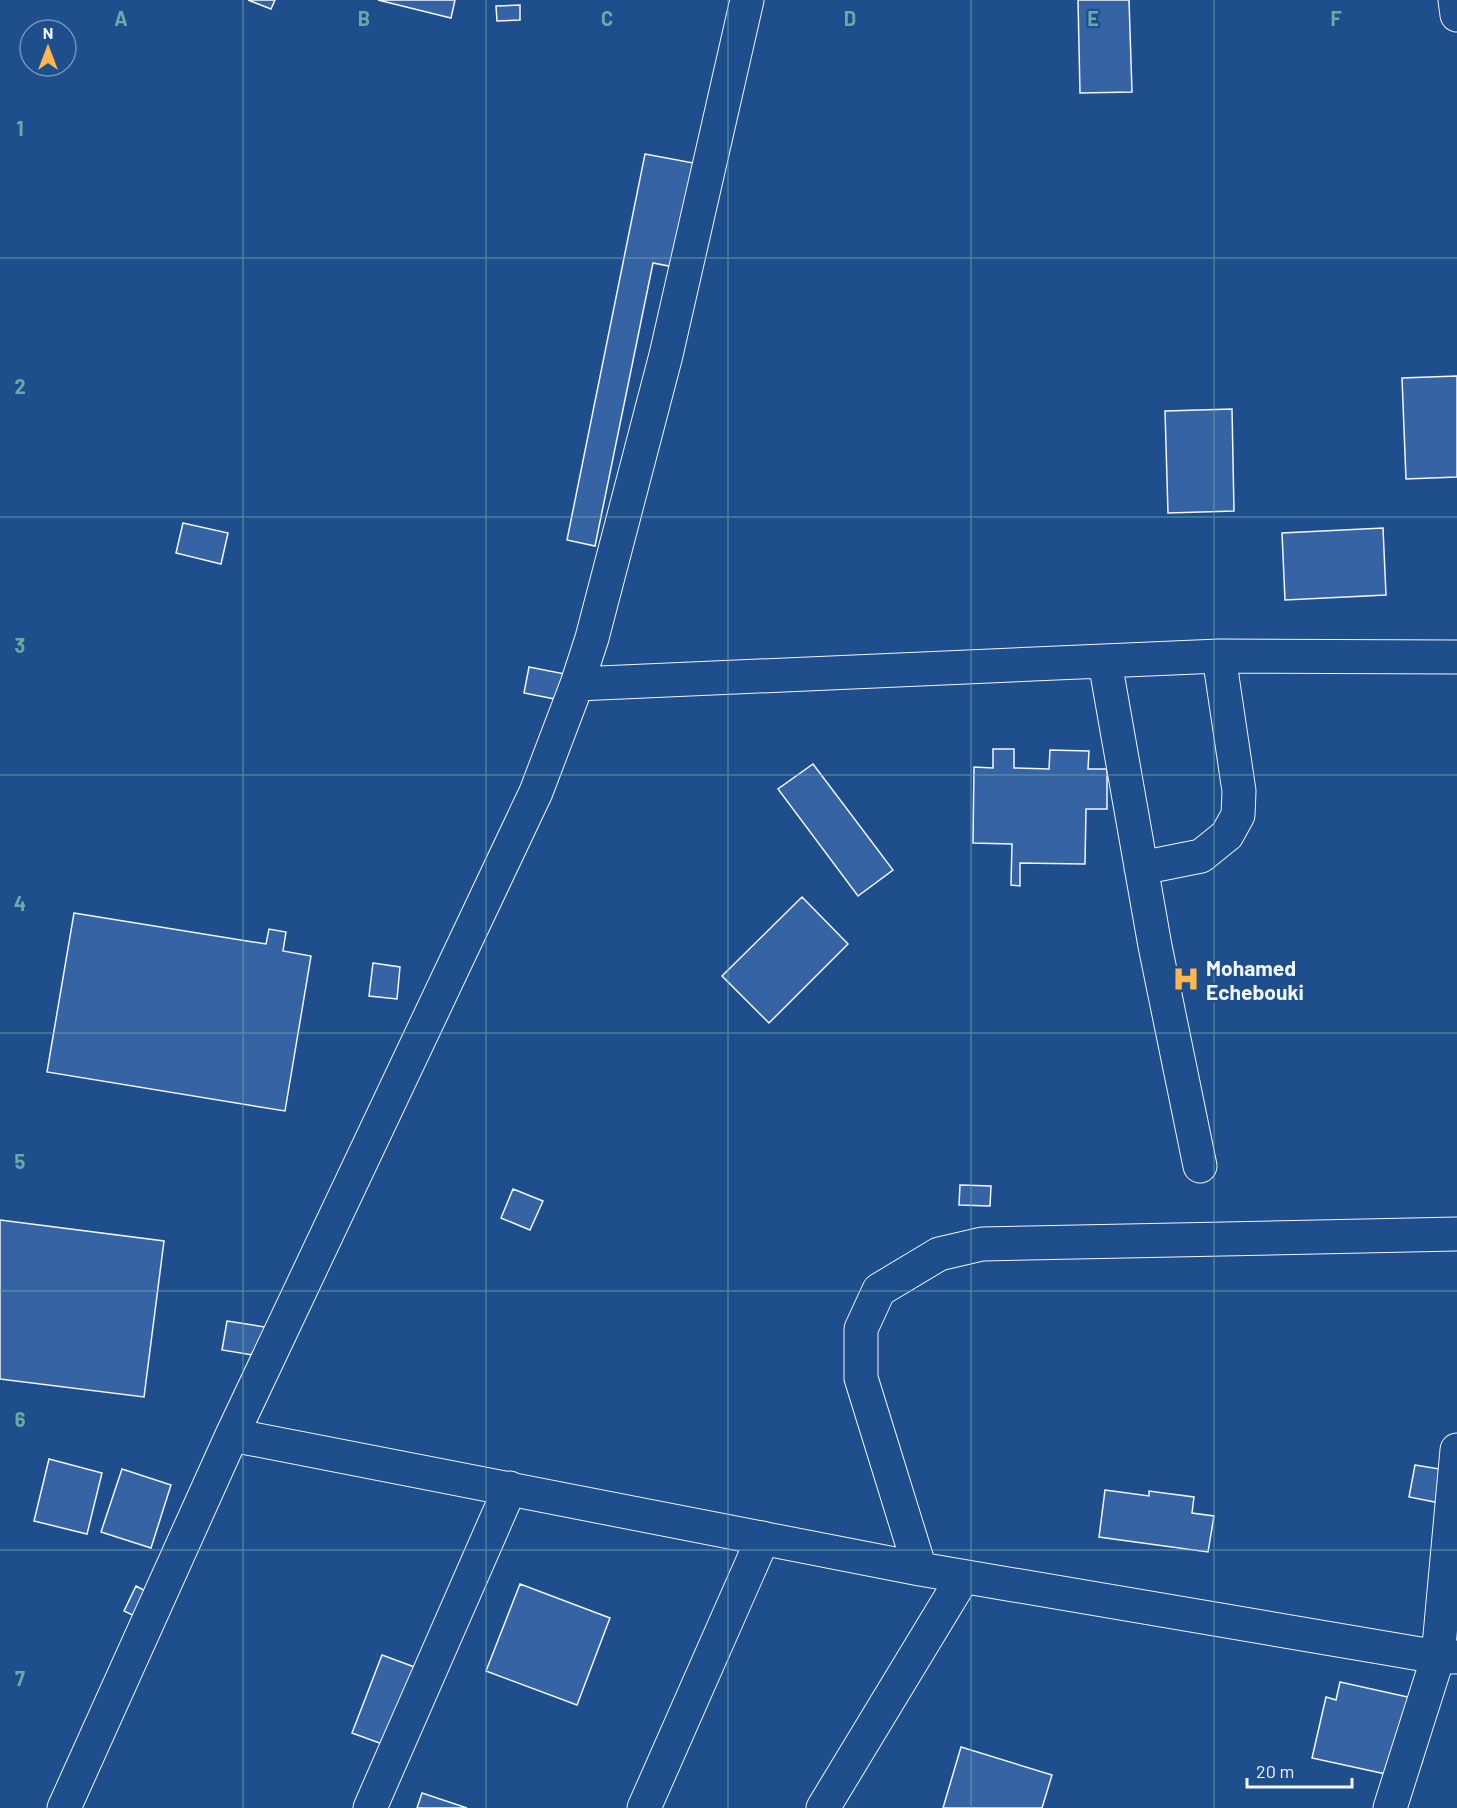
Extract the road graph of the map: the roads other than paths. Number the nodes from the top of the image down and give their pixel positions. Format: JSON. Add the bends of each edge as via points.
{"nodes":[{"id":1,"x":747,"y":0,"type":"edge"},
{"id":2,"x":1455,"y":0,"type":"edge"},
{"id":3,"x":1457,"y":15,"type":"edge"},
{"id":4,"x":1219,"y":656,"type":"junction"},
{"id":5,"x":1457,"y":657,"type":"edge"},
{"id":6,"x":1105,"y":662,"type":"junction"},
{"id":7,"x":577,"y":684,"type":"junction"},
{"id":8,"x":1141,"y":868,"type":"junction"},
{"id":9,"x":1200,"y":1166,"type":"dead end"},
{"id":10,"x":1457,"y":1234,"type":"edge"},
{"id":11,"x":232,"y":1435,"type":"junction"},
{"id":12,"x":1457,"y":1450,"type":"edge"},
{"id":13,"x":510,"y":1488,"type":"junction"},
{"id":14,"x":763,"y":1538,"type":"junction"},
{"id":15,"x":920,"y":1569,"type":"junction"},
{"id":16,"x":963,"y":1577,"type":"junction"},
{"id":17,"x":1447,"y":1657,"type":"edge"},
{"id":18,"x":64,"y":1808,"type":"edge"},
{"id":19,"x":370,"y":1808,"type":"edge"},
{"id":20,"x":644,"y":1808,"type":"edge"},
{"id":21,"x":823,"y":1808,"type":"edge"},
{"id":22,"x":1390,"y":1808,"type":"edge"}],
"edges":[{"from":1,"to":7,"type":"street","via":[[666,355]]},
{"from":2,"to":3,"type":"street"},
{"from":4,"to":5,"type":"street"},
{"from":4,"to":6,"type":"street"},
{"from":4,"to":8,"type":"street","via":[[1239,791],[1238,815],[1227,835],[1201,856]]},
{"from":6,"to":7,"type":"street"},
{"from":6,"to":8,"type":"street"},
{"from":7,"to":11,"type":"street","via":[[536,792]]},
{"from":8,"to":9,"type":"street"},
{"from":10,"to":15,"type":"street","via":[[982,1244],[939,1254],[879,1290],[861,1329],[861,1378]]},
{"from":11,"to":13,"type":"street"},
{"from":11,"to":18,"type":"street"},
{"from":12,"to":17,"type":"street"},
{"from":13,"to":14,"type":"street"},
{"from":13,"to":19,"type":"street"},
{"from":14,"to":15,"type":"street"},
{"from":14,"to":20,"type":"street"},
{"from":15,"to":16,"type":"street"},
{"from":16,"to":17,"type":"street"},
{"from":16,"to":21,"type":"street"},
{"from":17,"to":22,"type":"street"}]}
